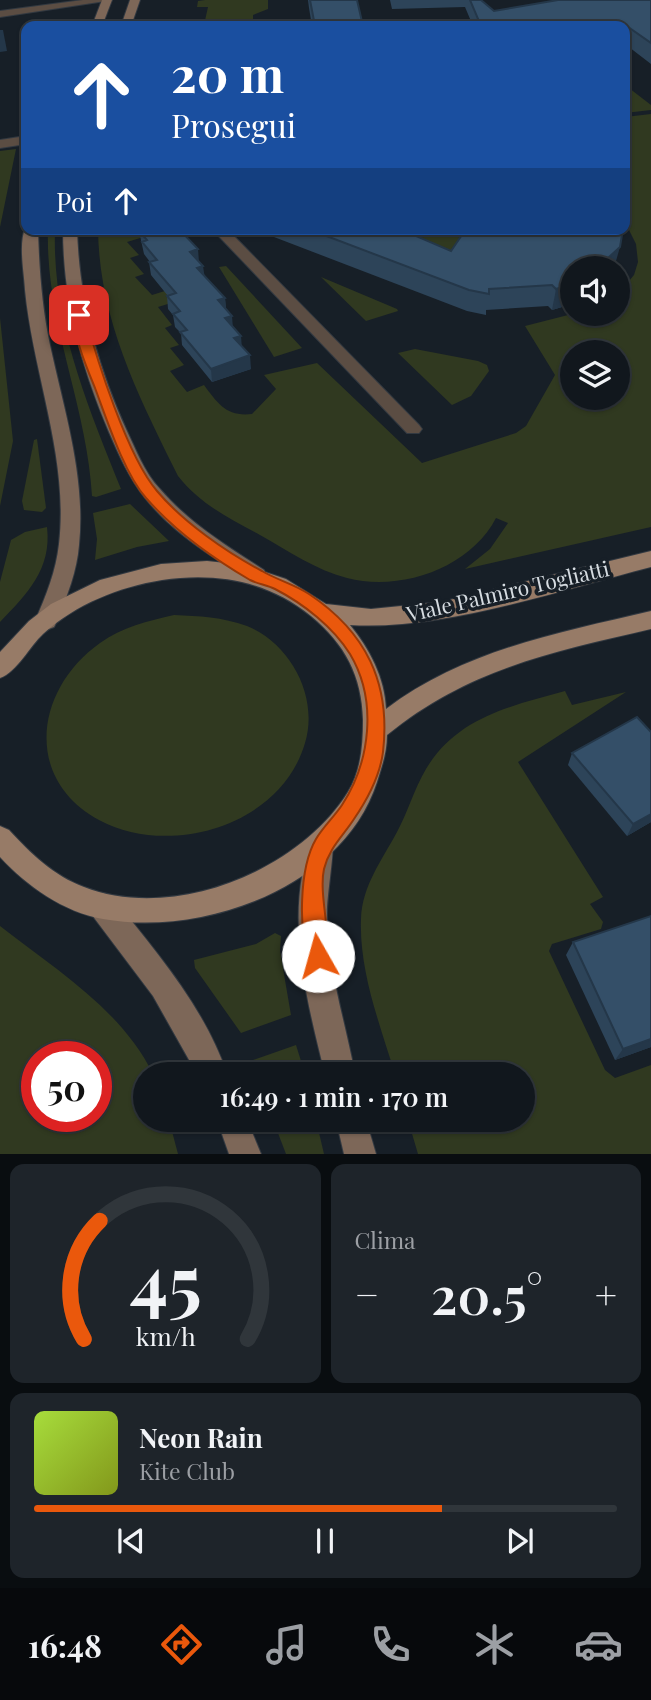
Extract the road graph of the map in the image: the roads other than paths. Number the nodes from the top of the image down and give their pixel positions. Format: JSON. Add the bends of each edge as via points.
{"nodes":[{"id":1,"x":107,"y":0,"type":"edge"},
{"id":2,"x":135,"y":0,"type":"edge"},
{"id":3,"x":0,"y":15,"type":"edge"},
{"id":4,"x":99,"y":21,"type":"edge"},
{"id":5,"x":128,"y":21,"type":"edge"},
{"id":6,"x":21,"y":141,"type":"edge"},
{"id":7,"x":0,"y":144,"type":"edge"},
{"id":8,"x":31,"y":235,"type":"edge"},
{"id":9,"x":70,"y":235,"type":"edge"},
{"id":10,"x":225,"y":235,"type":"edge"},
{"id":11,"x":413,"y":429,"type":"dead end"},
{"id":12,"x":651,"y":559,"type":"edge"},
{"id":13,"x":257,"y":576,"type":"junction"},
{"id":14,"x":322,"y":612,"type":"junction"},
{"id":15,"x":651,"y":620,"type":"edge"},
{"id":16,"x":46,"y":621,"type":"junction"},
{"id":17,"x":0,"y":669,"type":"edge"},
{"id":18,"x":376,"y":730,"type":"junction"},
{"id":19,"x":0,"y":838,"type":"edge"},
{"id":20,"x":323,"y":845,"type":"junction"},
{"id":21,"x":0,"y":858,"type":"edge"},
{"id":22,"x":25,"y":867,"type":"junction"},
{"id":23,"x":102,"y":906,"type":"junction"},
{"id":24,"x":206,"y":1062,"type":"edge"},
{"id":25,"x":337,"y":1062,"type":"edge"},
{"id":26,"x":236,"y":1132,"type":"edge"},
{"id":27,"x":354,"y":1132,"type":"edge"},
{"id":28,"x":244,"y":1154,"type":"edge"},
{"id":29,"x":360,"y":1154,"type":"edge"}],
"edges":[{"from":1,"to":3,"type":"street"},
{"from":1,"to":4,"type":"main road"},
{"from":2,"to":5,"type":"main road"},
{"from":6,"to":7,"type":"street"},
{"from":8,"to":16,"type":"main road","via":[[35,311],[65,460],[70,513],[68,553]]},
{"from":9,"to":13,"type":"main road","via":[[74,295],[89,356],[139,476],[174,518]]},
{"from":10,"to":11,"type":"street"},
{"from":12,"to":14,"type":"main road","name":"Viale Palmiro Togliatti","via":[[433,612],[370,618]]},
{"from":13,"to":14,"type":"main road","via":[[279,584]]},
{"from":13,"to":16,"type":"main road","via":[[198,568],[150,572],[73,600]]},
{"from":14,"to":18,"type":"main road","via":[[344,631],[360,656],[372,686]]},
{"from":15,"to":18,"type":"main road","via":[[471,671],[424,694]]},
{"from":16,"to":17,"type":"main road"},
{"from":18,"to":20,"type":"main road","via":[[363,786]]},
{"from":19,"to":22,"type":"main road"},
{"from":20,"to":23,"type":"main road","via":[[250,891],[210,904],[170,911]]},
{"from":20,"to":25,"type":"main road","via":[[314,870],[313,916]]},
{"from":21,"to":22,"type":"main road"},
{"from":22,"to":23,"type":"main road","via":[[55,888]]},
{"from":23,"to":24,"type":"main road","via":[[162,983]]},
{"from":26,"to":28,"type":"main road"},
{"from":27,"to":29,"type":"main road"}]}
